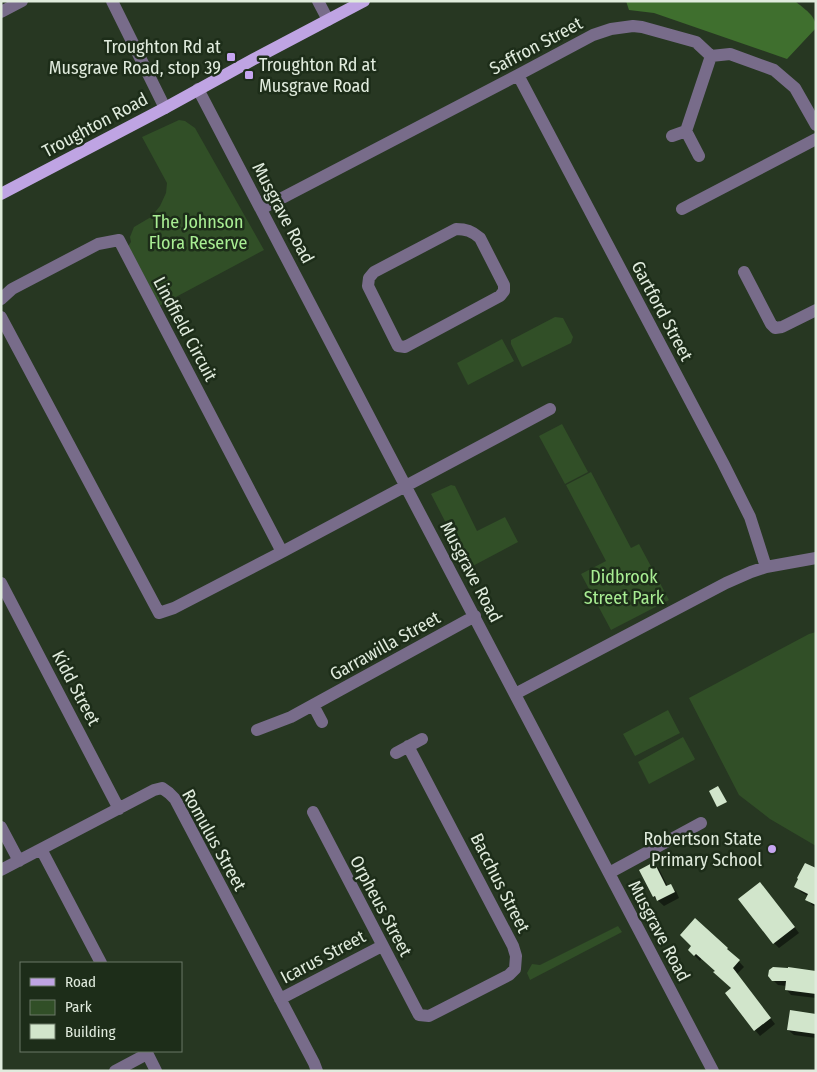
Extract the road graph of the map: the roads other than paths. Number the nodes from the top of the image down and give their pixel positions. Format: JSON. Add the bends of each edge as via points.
{"nodes":[{"id":1,"x":22,"y":1,"type":"edge"},
{"id":2,"x":112,"y":1,"type":"edge"},
{"id":3,"x":318,"y":1,"type":"edge"},
{"id":4,"x":364,"y":1,"type":"edge"},
{"id":5,"x":1,"y":12,"type":"edge"},
{"id":6,"x":328,"y":20,"type":"junction"},
{"id":7,"x":711,"y":56,"type":"junction"},
{"id":8,"x":518,"y":75,"type":"junction"},
{"id":9,"x":198,"y":89,"type":"junction"},
{"id":10,"x":165,"y":108,"type":"junction"},
{"id":11,"x":816,"y":125,"type":"edge"},
{"id":12,"x":686,"y":131,"type":"junction"},
{"id":13,"x":672,"y":136,"type":"dead end"},
{"id":14,"x":816,"y":139,"type":"edge"},
{"id":15,"x":699,"y":156,"type":"dead end"},
{"id":16,"x":1,"y":194,"type":"edge"},
{"id":17,"x":261,"y":209,"type":"junction"},
{"id":18,"x":682,"y":209,"type":"dead end"},
{"id":19,"x":744,"y":272,"type":"dead end"},
{"id":20,"x":1,"y":299,"type":"edge"},
{"id":21,"x":816,"y":310,"type":"edge"},
{"id":22,"x":1,"y":317,"type":"edge"},
{"id":23,"x":398,"y":346,"type":"joint"},
{"id":24,"x":550,"y":409,"type":"dead end"},
{"id":25,"x":406,"y":487,"type":"junction"},
{"id":26,"x":282,"y":552,"type":"junction"},
{"id":27,"x":816,"y":558,"type":"edge"},
{"id":28,"x":766,"y":567,"type":"junction"},
{"id":29,"x":1,"y":583,"type":"edge"},
{"id":30,"x":475,"y":616,"type":"junction"},
{"id":31,"x":515,"y":694,"type":"junction"},
{"id":32,"x":313,"y":705,"type":"junction"},
{"id":33,"x":322,"y":722,"type":"dead end"},
{"id":34,"x":257,"y":730,"type":"dead end"},
{"id":35,"x":422,"y":739,"type":"dead end"},
{"id":36,"x":408,"y":746,"type":"junction"},
{"id":37,"x":396,"y":752,"type":"dead end"},
{"id":38,"x":119,"y":809,"type":"junction"},
{"id":39,"x":313,"y":812,"type":"dead end"},
{"id":40,"x":701,"y":823,"type":"dead end"},
{"id":41,"x":1,"y":827,"type":"edge"},
{"id":42,"x":42,"y":849,"type":"junction"},
{"id":43,"x":19,"y":860,"type":"junction"},
{"id":44,"x":1,"y":870,"type":"edge"},
{"id":45,"x":609,"y":873,"type":"junction"},
{"id":46,"x":382,"y":946,"type":"junction"},
{"id":47,"x":100,"y":962,"type":"edge"},
{"id":48,"x":280,"y":999,"type":"junction"},
{"id":49,"x":419,"y":1015,"type":"joint"},
{"id":50,"x":147,"y":1052,"type":"edge"},
{"id":51,"x":115,"y":1071,"type":"edge"},
{"id":52,"x":156,"y":1071,"type":"edge"},
{"id":53,"x":317,"y":1071,"type":"edge"},
{"id":54,"x":713,"y":1071,"type":"edge"}],
"edges":[{"from":1,"to":5,"type":"street"},
{"from":2,"to":10,"type":"street"},
{"from":3,"to":6,"type":"street"},
{"from":4,"to":6,"type":"main road","name":"Troughton Road"},
{"from":6,"to":9,"type":"main road","name":"Troughton Road"},
{"from":7,"to":8,"type":"street","name":"Saffron Street","via":[[696,42],[633,26],[594,35]]},
{"from":7,"to":11,"type":"street","via":[[730,54],[774,70],[795,88]]},
{"from":7,"to":12,"type":"street"},
{"from":8,"to":17,"type":"street","name":"Saffron Street"},
{"from":8,"to":28,"type":"street","name":"Gartford Street","via":[[723,463],[750,517]]},
{"from":9,"to":10,"type":"main road","name":"Troughton Road"},
{"from":9,"to":17,"type":"street","name":"Musgrave Road"},
{"from":10,"to":16,"type":"main road","name":"Troughton Road"},
{"from":12,"to":13,"type":"street"},
{"from":12,"to":15,"type":"street"},
{"from":14,"to":18,"type":"street"},
{"from":17,"to":25,"type":"street","name":"Musgrave Road"},
{"from":19,"to":21,"type":"street","via":[[774,328]]},
{"from":20,"to":26,"type":"street","name":"Lindfield Circuit","via":[[12,289],[98,244],[119,240]]},
{"from":22,"to":26,"type":"street","via":[[159,613]]},
{"from":23,"to":23,"type":"street","via":[[368,286],[369,278],[374,272],[456,229],[473,232],[480,238],[504,291],[405,347]]},
{"from":24,"to":25,"type":"street"},
{"from":25,"to":26,"type":"street"},
{"from":25,"to":30,"type":"street","name":"Musgrave Road"},
{"from":27,"to":28,"type":"street"},
{"from":28,"to":31,"type":"street","via":[[726,584]]},
{"from":29,"to":38,"type":"street","name":"Kidd Street"},
{"from":30,"to":31,"type":"street","name":"Musgrave Road"},
{"from":30,"to":32,"type":"street","name":"Garrawilla Street"},
{"from":31,"to":45,"type":"street","name":"Musgrave Road"},
{"from":32,"to":33,"type":"street"},
{"from":32,"to":34,"type":"street","name":"Garrawilla Street"},
{"from":35,"to":36,"type":"street"},
{"from":36,"to":37,"type":"street"},
{"from":36,"to":49,"type":"street","name":"Bacchus Street","via":[[516,956],[515,970],[509,975],[429,1016]]},
{"from":38,"to":42,"type":"street","name":"Romulus Street"},
{"from":38,"to":48,"type":"street","name":"Romulus Street","via":[[154,790],[162,788],[170,793]]},
{"from":39,"to":46,"type":"street","name":"Orpheus Street"},
{"from":40,"to":45,"type":"street"},
{"from":41,"to":43,"type":"street"},
{"from":42,"to":43,"type":"street","name":"Romulus Street"},
{"from":42,"to":47,"type":"street"},
{"from":43,"to":44,"type":"street","name":"Romulus Street"},
{"from":45,"to":54,"type":"street","name":"Musgrave Road"},
{"from":46,"to":48,"type":"street","name":"Icarus Street"},
{"from":46,"to":49,"type":"street","name":"Orpheus Street"},
{"from":48,"to":53,"type":"street","name":"Romulus Street"},
{"from":50,"to":51,"type":"street"},
{"from":50,"to":52,"type":"street"}]}
